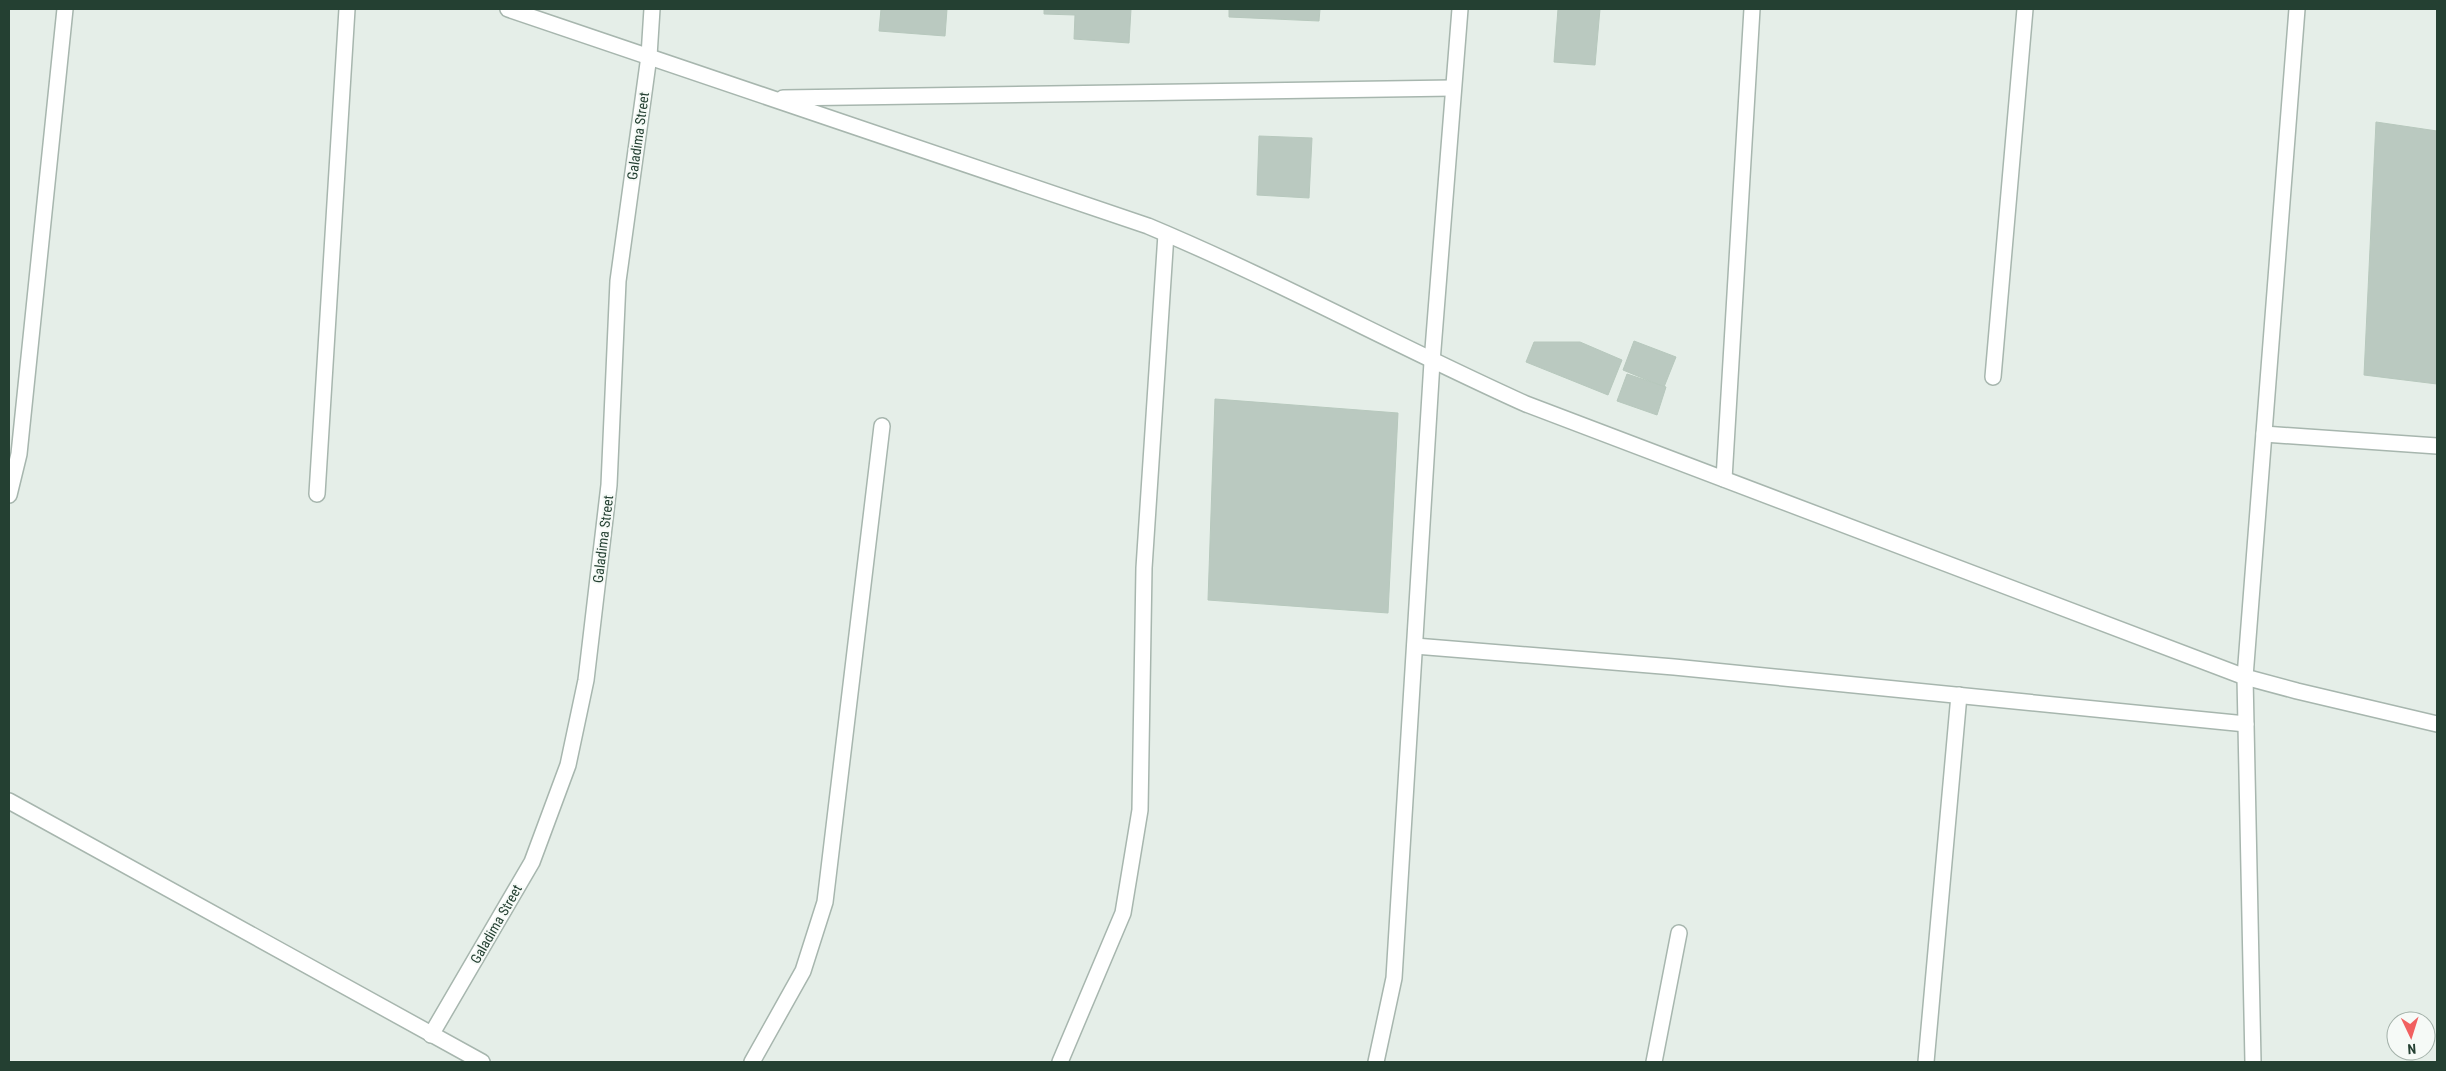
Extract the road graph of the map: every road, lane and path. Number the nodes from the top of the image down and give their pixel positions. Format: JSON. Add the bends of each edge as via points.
{"nodes":[{"id":1,"x":65,"y":9,"type":"edge"},
{"id":2,"x":347,"y":9,"type":"edge"},
{"id":3,"x":508,"y":9,"type":"edge"},
{"id":4,"x":652,"y":9,"type":"edge"},
{"id":5,"x":1460,"y":9,"type":"edge"},
{"id":6,"x":1752,"y":9,"type":"edge"},
{"id":7,"x":2025,"y":9,"type":"edge"},
{"id":8,"x":2297,"y":9,"type":"edge"},
{"id":9,"x":650,"y":56,"type":"junction"},
{"id":10,"x":1453,"y":88,"type":"junction"},
{"id":11,"x":771,"y":98,"type":"junction"},
{"id":12,"x":1166,"y":234,"type":"junction"},
{"id":13,"x":1432,"y":362,"type":"junction"},
{"id":14,"x":1993,"y":377,"type":"dead end"},
{"id":15,"x":882,"y":426,"type":"dead end"},
{"id":16,"x":2264,"y":434,"type":"junction"},
{"id":17,"x":2437,"y":446,"type":"edge"},
{"id":18,"x":1724,"y":479,"type":"junction"},
{"id":19,"x":317,"y":494,"type":"dead end"},
{"id":20,"x":9,"y":495,"type":"edge"},
{"id":21,"x":1415,"y":646,"type":"junction"},
{"id":22,"x":2245,"y":677,"type":"junction"},
{"id":23,"x":1959,"y":695,"type":"junction"},
{"id":24,"x":2246,"y":724,"type":"junction"},
{"id":25,"x":2437,"y":724,"type":"edge"},
{"id":26,"x":9,"y":801,"type":"edge"},
{"id":27,"x":1679,"y":933,"type":"dead end"},
{"id":28,"x":431,"y":1035,"type":"junction"},
{"id":29,"x":482,"y":1062,"type":"edge"},
{"id":30,"x":752,"y":1062,"type":"edge"},
{"id":31,"x":1060,"y":1062,"type":"edge"},
{"id":32,"x":1376,"y":1062,"type":"edge"},
{"id":33,"x":1654,"y":1062,"type":"edge"},
{"id":34,"x":1926,"y":1062,"type":"edge"},
{"id":35,"x":2253,"y":1062,"type":"edge"}],
"edges":[{"from":1,"to":20,"type":"street","via":[[19,454]]},
{"from":2,"to":19,"type":"street"},
{"from":3,"to":9,"type":"street"},
{"from":4,"to":9,"type":"street","name":"Galadima Street"},
{"from":5,"to":10,"type":"street"},
{"from":6,"to":18,"type":"street"},
{"from":7,"to":14,"type":"street"},
{"from":8,"to":16,"type":"street"},
{"from":9,"to":11,"type":"street"},
{"from":9,"to":28,"type":"street","name":"Galadima Street","via":[[618,281],[609,485],[586,680],[568,765],[532,862]]},
{"from":10,"to":11,"type":"street"},
{"from":10,"to":13,"type":"street"},
{"from":11,"to":12,"type":"street"},
{"from":12,"to":13,"type":"street","via":[[1201,248]]},
{"from":12,"to":31,"type":"street","via":[[1144,568],[1140,810],[1123,913]]},
{"from":13,"to":18,"type":"street","via":[[1526,404]]},
{"from":13,"to":21,"type":"street"},
{"from":15,"to":30,"type":"street","via":[[825,902],[803,971]]},
{"from":16,"to":17,"type":"street"},
{"from":16,"to":22,"type":"street"},
{"from":18,"to":22,"type":"street"},
{"from":21,"to":23,"type":"street"},
{"from":21,"to":32,"type":"street","via":[[1394,978]]},
{"from":22,"to":24,"type":"street"},
{"from":22,"to":25,"type":"street"},
{"from":23,"to":24,"type":"street"},
{"from":23,"to":34,"type":"street"},
{"from":24,"to":35,"type":"street"},
{"from":26,"to":28,"type":"street"},
{"from":27,"to":33,"type":"street"},
{"from":28,"to":29,"type":"street"}]}
